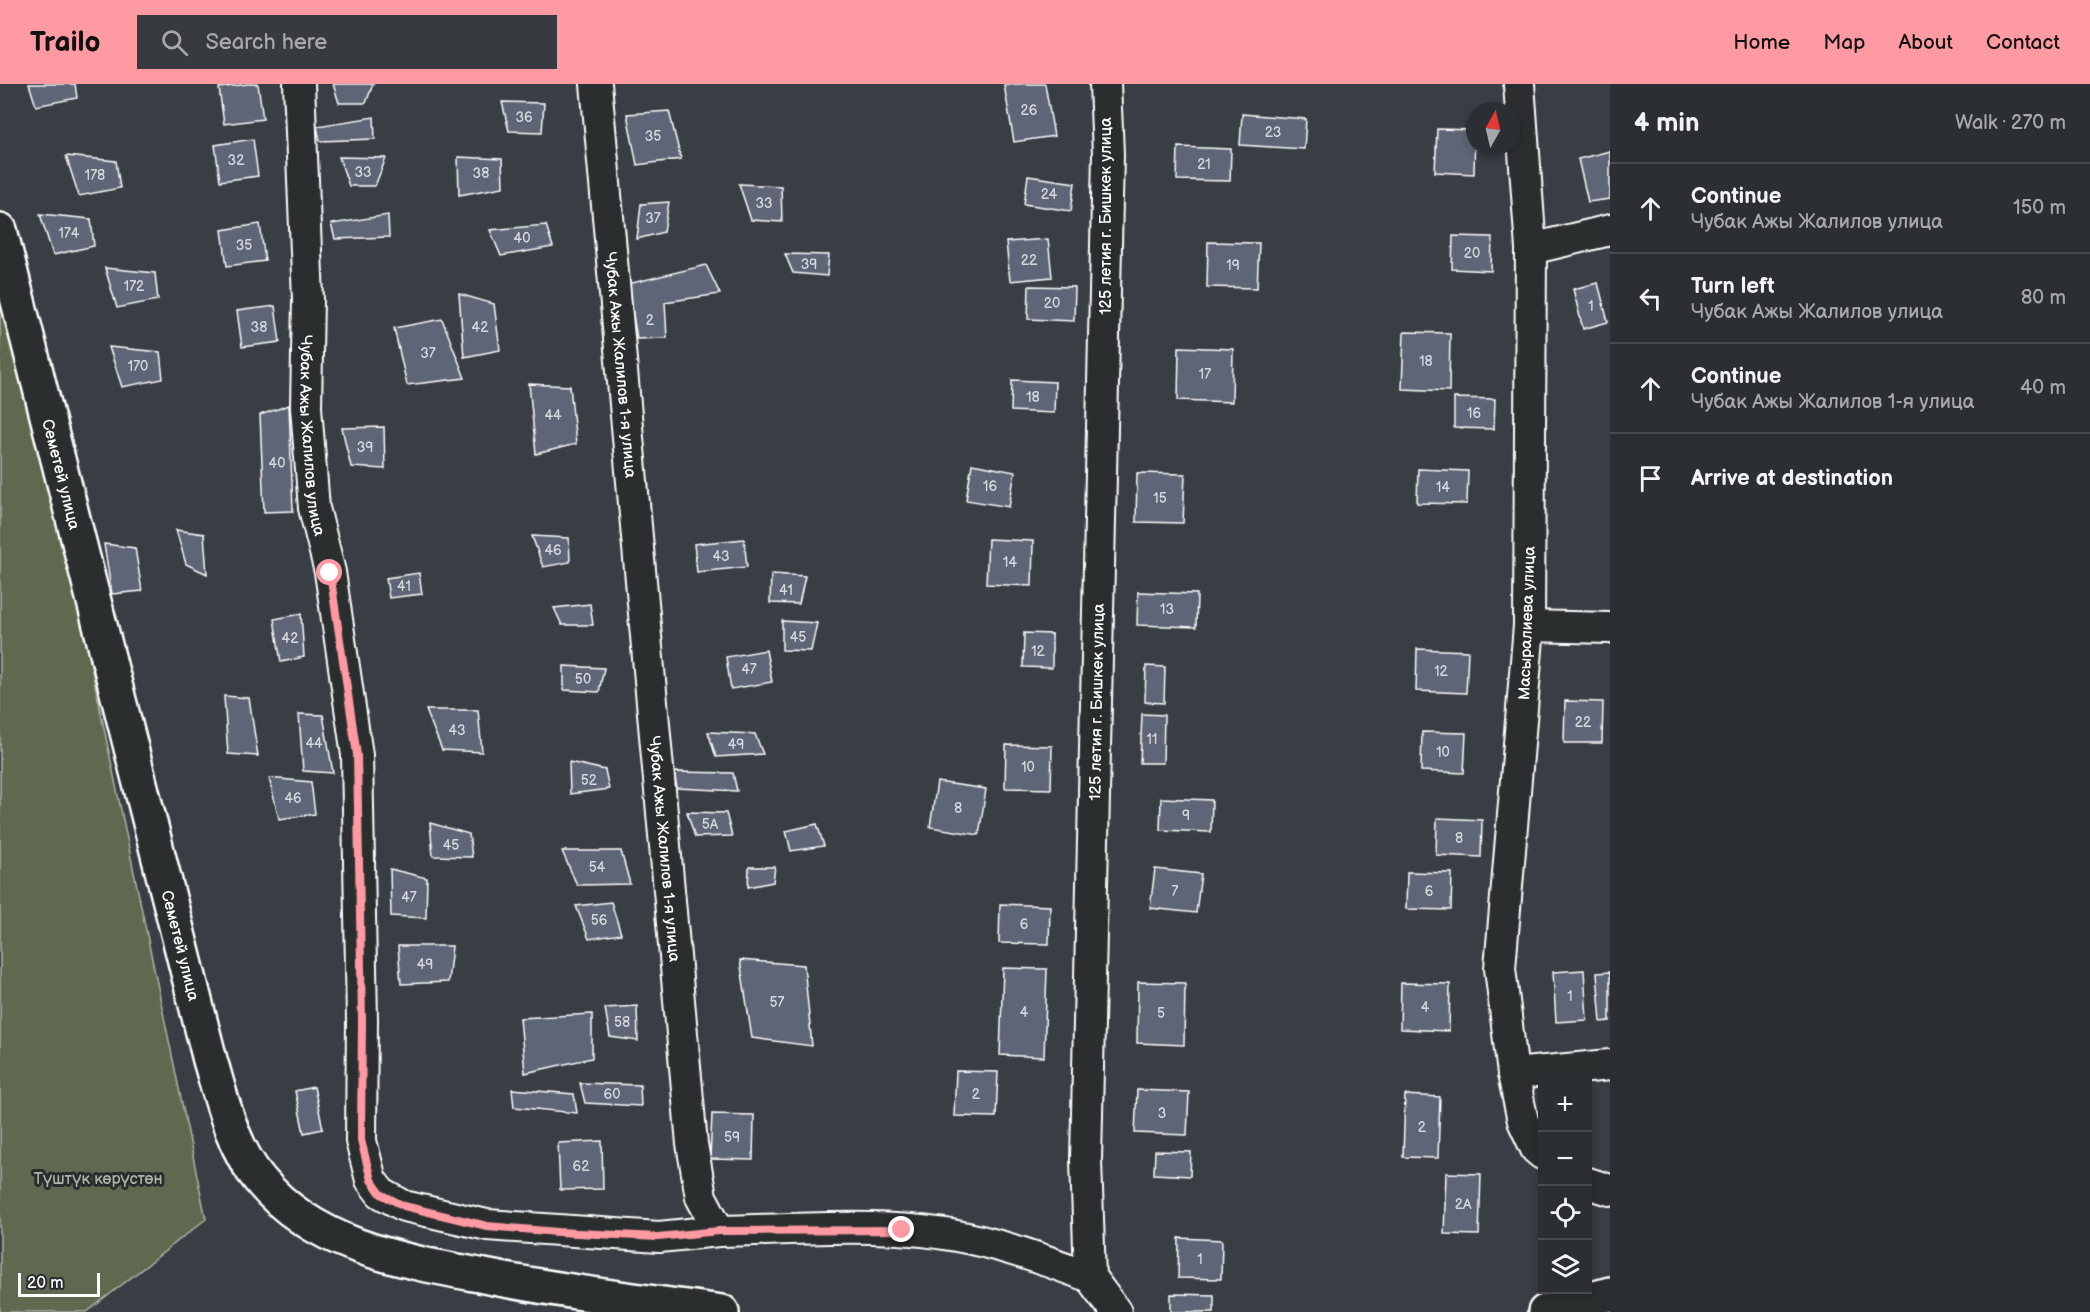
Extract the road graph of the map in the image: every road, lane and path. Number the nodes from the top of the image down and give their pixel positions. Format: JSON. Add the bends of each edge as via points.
{"nodes":[{"id":1,"x":299,"y":84,"type":"edge"},
{"id":2,"x":596,"y":84,"type":"edge"},
{"id":3,"x":1105,"y":84,"type":"edge"},
{"id":4,"x":1519,"y":84,"type":"edge"},
{"id":5,"x":0,"y":230,"type":"edge"},
{"id":6,"x":1610,"y":230,"type":"edge"},
{"id":7,"x":1531,"y":249,"type":"junction"},
{"id":8,"x":1529,"y":626,"type":"junction"},
{"id":9,"x":1610,"y":628,"type":"edge"},
{"id":10,"x":1610,"y":1065,"type":"edge"},
{"id":11,"x":1513,"y":1074,"type":"junction"},
{"id":12,"x":1538,"y":1151,"type":"edge"},
{"id":13,"x":1592,"y":1185,"type":"edge"},
{"id":14,"x":1610,"y":1190,"type":"edge"},
{"id":15,"x":719,"y":1231,"type":"junction"},
{"id":16,"x":1090,"y":1277,"type":"junction"},
{"id":17,"x":1610,"y":1294,"type":"edge"},
{"id":18,"x":722,"y":1312,"type":"edge"},
{"id":19,"x":1116,"y":1312,"type":"edge"},
{"id":20,"x":1545,"y":1312,"type":"edge"}],
"edges":[{"from":1,"to":15,"type":"street","name":"Чубак Ажы Жалилов улица","via":[[308,299],[306,407],[314,508],[330,573],[357,755],[361,1140],[371,1180],[381,1194],[404,1206],[487,1226],[658,1237]]},
{"from":2,"to":15,"type":"street","name":"Чубак Ажы Жалилов 1-я улица","via":[[692,1144],[701,1197]]},
{"from":3,"to":16,"type":"street","name":"125 летия г. Бишкек улица","via":[[1107,166],[1086,1160]]},
{"from":4,"to":7,"type":"street","name":"Масыралиева улица"},
{"from":5,"to":18,"type":"street","name":"Семетей улица","via":[[210,1060],[223,1106],[247,1164],[287,1207],[319,1228],[402,1260],[525,1284]]},
{"from":6,"to":7,"type":"street"},
{"from":7,"to":8,"type":"street","name":"Масыралиева улица"},
{"from":8,"to":9,"type":"street"},
{"from":8,"to":11,"type":"street","name":"Масыралиева улица","via":[[1500,968]]},
{"from":10,"to":11,"type":"street"},
{"from":11,"to":12,"type":"street","name":"Масыралиева улица","via":[[1523,1121]]},
{"from":13,"to":14,"type":"street"},
{"from":15,"to":16,"type":"street","via":[[902,1230],[965,1238],[1028,1253]]},
{"from":16,"to":19,"type":"street"},
{"from":17,"to":20,"type":"street"}]}
